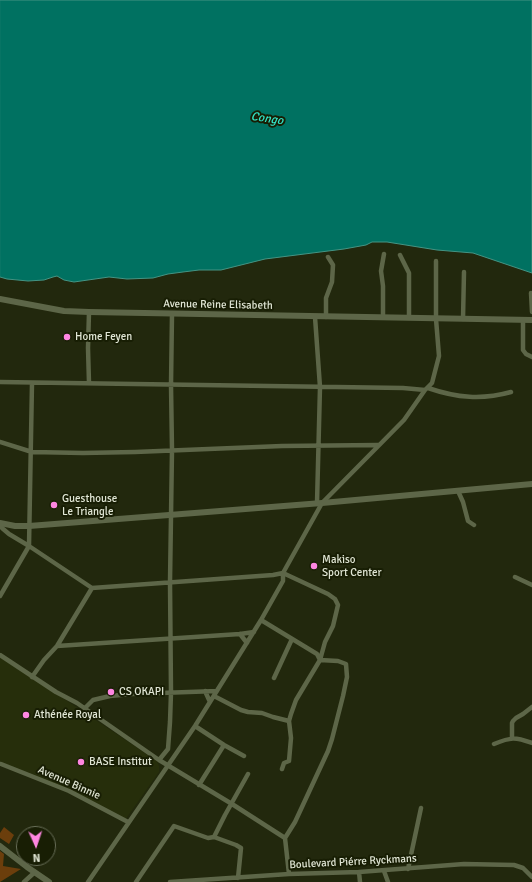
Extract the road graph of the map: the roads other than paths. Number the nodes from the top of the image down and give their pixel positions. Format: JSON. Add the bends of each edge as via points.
{"nodes":[{"id":1,"x":384,"y":254,"type":"dead end"},
{"id":2,"x":400,"y":255,"type":"dead end"},
{"id":3,"x":328,"y":257,"type":"dead end"},
{"id":4,"x":436,"y":261,"type":"dead end"},
{"id":5,"x":464,"y":272,"type":"dead end"},
{"id":6,"x":531,"y":293,"type":"dead end"},
{"id":7,"x":0,"y":299,"type":"edge"},
{"id":8,"x":89,"y":312,"type":"junction"},
{"id":9,"x":532,"y":312,"type":"edge"},
{"id":10,"x":172,"y":314,"type":"junction"},
{"id":11,"x":326,"y":316,"type":"junction"},
{"id":12,"x":315,"y":317,"type":"junction"},
{"id":13,"x":383,"y":317,"type":"junction"},
{"id":14,"x":409,"y":318,"type":"junction"},
{"id":15,"x":463,"y":318,"type":"junction"},
{"id":16,"x":436,"y":319,"type":"junction"},
{"id":17,"x":523,"y":320,"type":"junction"},
{"id":18,"x":532,"y":320,"type":"edge"},
{"id":19,"x":532,"y":357,"type":"edge"},
{"id":20,"x":0,"y":382,"type":"edge"},
{"id":21,"x":32,"y":383,"type":"junction"},
{"id":22,"x":89,"y":383,"type":"junction"},
{"id":23,"x":171,"y":385,"type":"junction"},
{"id":24,"x":320,"y":387,"type":"junction"},
{"id":25,"x":427,"y":389,"type":"junction"},
{"id":26,"x":511,"y":392,"type":"dead end"},
{"id":27,"x":0,"y":442,"type":"edge"},
{"id":28,"x":318,"y":445,"type":"junction"},
{"id":29,"x":378,"y":445,"type":"junction"},
{"id":30,"x":172,"y":450,"type":"junction"},
{"id":31,"x":32,"y":452,"type":"junction"},
{"id":32,"x":532,"y":484,"type":"edge"},
{"id":33,"x":458,"y":490,"type":"junction"},
{"id":34,"x":319,"y":503,"type":"junction"},
{"id":35,"x":171,"y":514,"type":"junction"},
{"id":36,"x":0,"y":523,"type":"edge"},
{"id":37,"x":474,"y":525,"type":"dead end"},
{"id":38,"x":29,"y":526,"type":"junction"},
{"id":39,"x":29,"y":546,"type":"junction"},
{"id":40,"x":283,"y":573,"type":"junction"},
{"id":41,"x":273,"y":575,"type":"junction"},
{"id":42,"x":515,"y":577,"type":"dead end"},
{"id":43,"x":170,"y":582,"type":"junction"},
{"id":44,"x":281,"y":585,"type":"junction"},
{"id":45,"x":532,"y":585,"type":"edge"},
{"id":46,"x":92,"y":588,"type":"junction"},
{"id":47,"x":0,"y":596,"type":"edge"},
{"id":48,"x":261,"y":620,"type":"junction"},
{"id":49,"x":254,"y":632,"type":"junction"},
{"id":50,"x":240,"y":634,"type":"junction"},
{"id":51,"x":170,"y":638,"type":"junction"},
{"id":52,"x":292,"y":638,"type":"junction"},
{"id":53,"x":247,"y":643,"type":"junction"},
{"id":54,"x":57,"y":646,"type":"junction"},
{"id":55,"x":0,"y":655,"type":"edge"},
{"id":56,"x":320,"y":660,"type":"junction"},
{"id":57,"x":32,"y":677,"type":"junction"},
{"id":58,"x":274,"y":678,"type":"dead end"},
{"id":59,"x":205,"y":691,"type":"junction"},
{"id":60,"x":217,"y":691,"type":"junction"},
{"id":61,"x":171,"y":693,"type":"junction"},
{"id":62,"x":214,"y":696,"type":"junction"},
{"id":63,"x":210,"y":702,"type":"junction"},
{"id":64,"x":532,"y":707,"type":"edge"},
{"id":65,"x":85,"y":708,"type":"junction"},
{"id":66,"x":289,"y":721,"type":"junction"},
{"id":67,"x":195,"y":726,"type":"junction"},
{"id":68,"x":512,"y":738,"type":"junction"},
{"id":69,"x":531,"y":742,"type":"edge"},
{"id":70,"x":494,"y":744,"type":"dead end"},
{"id":71,"x":224,"y":745,"type":"junction"},
{"id":72,"x":244,"y":756,"type":"dead end"},
{"id":73,"x":159,"y":760,"type":"junction"},
{"id":74,"x":1,"y":764,"type":"dead end"},
{"id":75,"x":168,"y":765,"type":"junction"},
{"id":76,"x":282,"y":769,"type":"dead end"},
{"id":77,"x":248,"y":774,"type":"dead end"},
{"id":78,"x":199,"y":785,"type":"junction"},
{"id":79,"x":232,"y":804,"type":"junction"},
{"id":80,"x":421,"y":808,"type":"dead end"},
{"id":81,"x":128,"y":822,"type":"junction"},
{"id":82,"x":214,"y":837,"type":"junction"},
{"id":83,"x":285,"y":838,"type":"junction"},
{"id":84,"x":0,"y":846,"type":"edge"},
{"id":85,"x":408,"y":869,"type":"junction"},
{"id":86,"x":384,"y":871,"type":"junction"},
{"id":87,"x":35,"y":872,"type":"junction"},
{"id":88,"x":359,"y":872,"type":"junction"},
{"id":89,"x":288,"y":874,"type":"junction"},
{"id":90,"x":532,"y":876,"type":"edge"},
{"id":91,"x":238,"y":878,"type":"junction"},
{"id":92,"x":24,"y":882,"type":"edge"},
{"id":93,"x":49,"y":882,"type":"edge"},
{"id":94,"x":88,"y":882,"type":"edge"},
{"id":95,"x":136,"y":882,"type":"edge"},
{"id":96,"x":170,"y":882,"type":"edge"},
{"id":97,"x":360,"y":882,"type":"edge"},
{"id":98,"x":388,"y":882,"type":"edge"}],
"edges":[{"from":1,"to":13,"type":"street","via":[[381,271]]},
{"from":2,"to":14,"type":"street","via":[[409,273]]},
{"from":3,"to":11,"type":"street","via":[[333,266],[332,282],[326,298]]},
{"from":4,"to":16,"type":"street"},
{"from":5,"to":15,"type":"street"},
{"from":6,"to":9,"type":"street"},
{"from":7,"to":8,"type":"street","name":"Avenue Reine Elisabeth"},
{"from":8,"to":10,"type":"street","name":"Avenue Reine Elisabeth"},
{"from":8,"to":22,"type":"street"},
{"from":10,"to":12,"type":"street","name":"Avenue Reine Elisabeth"},
{"from":10,"to":23,"type":"street"},
{"from":11,"to":12,"type":"street","name":"Avenue Reine Elisabeth"},
{"from":11,"to":13,"type":"street","name":"Avenue Reine Elisabeth"},
{"from":12,"to":24,"type":"street"},
{"from":13,"to":14,"type":"street","name":"Avenue Reine Elisabeth"},
{"from":14,"to":16,"type":"street","name":"Avenue Reine Elisabeth"},
{"from":15,"to":16,"type":"street","name":"Avenue Reine Elisabeth"},
{"from":15,"to":17,"type":"street","name":"Avenue Reine Elisabeth"},
{"from":16,"to":25,"type":"street","via":[[438,356],[434,378]]},
{"from":17,"to":18,"type":"street","name":"Avenue Reine Elisabeth"},
{"from":17,"to":19,"type":"street","via":[[523,350]]},
{"from":20,"to":21,"type":"street"},
{"from":21,"to":22,"type":"street"},
{"from":21,"to":31,"type":"street"},
{"from":22,"to":23,"type":"street"},
{"from":23,"to":24,"type":"street"},
{"from":23,"to":30,"type":"street"},
{"from":24,"to":25,"type":"street"},
{"from":24,"to":28,"type":"street"},
{"from":25,"to":26,"type":"street","via":[[469,397],[497,396]]},
{"from":25,"to":29,"type":"street","via":[[404,420]]},
{"from":27,"to":31,"type":"street"},
{"from":28,"to":29,"type":"street"},
{"from":28,"to":30,"type":"street"},
{"from":28,"to":34,"type":"street"},
{"from":29,"to":34,"type":"street"},
{"from":30,"to":31,"type":"street"},
{"from":30,"to":35,"type":"street"},
{"from":31,"to":38,"type":"street"},
{"from":32,"to":33,"type":"street"},
{"from":33,"to":34,"type":"street"},
{"from":33,"to":37,"type":"street","via":[[468,521]]},
{"from":34,"to":35,"type":"street"},
{"from":34,"to":40,"type":"street"},
{"from":35,"to":38,"type":"street"},
{"from":35,"to":43,"type":"street"},
{"from":36,"to":38,"type":"street"},
{"from":36,"to":39,"type":"street","via":[[9,534]]},
{"from":38,"to":39,"type":"street"},
{"from":39,"to":46,"type":"street"},
{"from":39,"to":47,"type":"street"},
{"from":40,"to":41,"type":"street"},
{"from":40,"to":44,"type":"street"},
{"from":40,"to":56,"type":"street","via":[[328,594],[337,601],[333,626]]},
{"from":41,"to":43,"type":"street"},
{"from":41,"to":44,"type":"street"},
{"from":42,"to":45,"type":"street"},
{"from":43,"to":46,"type":"street"},
{"from":43,"to":51,"type":"street"},
{"from":44,"to":48,"type":"street"},
{"from":46,"to":54,"type":"street"},
{"from":48,"to":49,"type":"street"},
{"from":48,"to":52,"type":"street"},
{"from":49,"to":50,"type":"street"},
{"from":49,"to":53,"type":"street"},
{"from":50,"to":51,"type":"street"},
{"from":50,"to":53,"type":"street"},
{"from":51,"to":54,"type":"street"},
{"from":51,"to":61,"type":"street"},
{"from":52,"to":56,"type":"street","via":[[317,654]]},
{"from":52,"to":58,"type":"street"},
{"from":53,"to":60,"type":"street"},
{"from":54,"to":57,"type":"street"},
{"from":55,"to":57,"type":"street"},
{"from":56,"to":66,"type":"street","via":[[296,700]]},
{"from":56,"to":83,"type":"street","via":[[346,664],[346,683],[328,751]]},
{"from":57,"to":65,"type":"street"},
{"from":59,"to":60,"type":"street"},
{"from":59,"to":61,"type":"street"},
{"from":59,"to":63,"type":"street"},
{"from":60,"to":62,"type":"street"},
{"from":61,"to":65,"type":"street","via":[[110,696],[93,700]]},
{"from":61,"to":73,"type":"street","via":[[168,749]]},
{"from":62,"to":63,"type":"street"},
{"from":62,"to":66,"type":"street","via":[[241,710]]},
{"from":63,"to":67,"type":"street"},
{"from":64,"to":68,"type":"street","via":[[513,720]]},
{"from":65,"to":73,"type":"street"},
{"from":66,"to":76,"type":"street","via":[[289,760],[284,763]]},
{"from":67,"to":71,"type":"street"},
{"from":67,"to":75,"type":"street"},
{"from":68,"to":69,"type":"street"},
{"from":68,"to":70,"type":"street"},
{"from":71,"to":72,"type":"street"},
{"from":71,"to":78,"type":"street"},
{"from":73,"to":75,"type":"street"},
{"from":74,"to":81,"type":"street","name":"Avenue Binnie","via":[[69,791]]},
{"from":75,"to":78,"type":"street"},
{"from":75,"to":81,"type":"street"},
{"from":77,"to":79,"type":"street"},
{"from":78,"to":79,"type":"street"},
{"from":79,"to":82,"type":"street"},
{"from":79,"to":83,"type":"street"},
{"from":80,"to":85,"type":"street"},
{"from":81,"to":94,"type":"street"},
{"from":82,"to":91,"type":"street","via":[[241,848]]},
{"from":82,"to":95,"type":"street","via":[[208,838],[174,826]]},
{"from":83,"to":89,"type":"street"},
{"from":84,"to":87,"type":"street"},
{"from":85,"to":86,"type":"street","name":"Boulevard Piérre Ryckmans"},
{"from":85,"to":90,"type":"street","name":"Boulevard Piérre Ryckmans","via":[[464,864],[509,865],[519,866]]},
{"from":86,"to":88,"type":"street","name":"Boulevard Piérre Ryckmans"},
{"from":86,"to":98,"type":"street"},
{"from":87,"to":92,"type":"street"},
{"from":87,"to":93,"type":"street"},
{"from":88,"to":89,"type":"street","name":"Boulevard Piérre Ryckmans"},
{"from":88,"to":97,"type":"street"},
{"from":89,"to":91,"type":"street","name":"Boulevard Piérre Ryckmans"},
{"from":91,"to":96,"type":"street","name":"Boulevard Piérre Ryckmans"}]}
